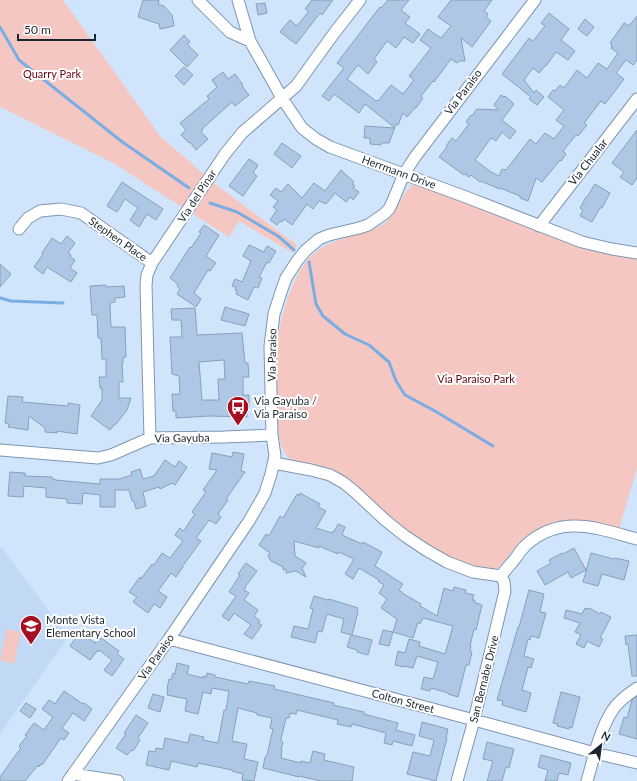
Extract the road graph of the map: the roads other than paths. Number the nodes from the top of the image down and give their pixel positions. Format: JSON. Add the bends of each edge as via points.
{"nodes":[{"id":1,"x":198,"y":0,"type":"edge"},
{"id":2,"x":238,"y":0,"type":"edge"},
{"id":3,"x":360,"y":0,"type":"edge"},
{"id":4,"x":535,"y":0,"type":"edge"},
{"id":5,"x":250,"y":41,"type":"junction"},
{"id":6,"x":282,"y":98,"type":"junction"},
{"id":7,"x":637,"y":99,"type":"edge"},
{"id":8,"x":404,"y":174,"type":"junction"},
{"id":9,"x":538,"y":226,"type":"junction"},
{"id":10,"x":19,"y":229,"type":"dead end"},
{"id":11,"x":637,"y":253,"type":"edge"},
{"id":12,"x":152,"y":263,"type":"junction"},
{"id":13,"x":272,"y":434,"type":"junction"},
{"id":14,"x":150,"y":438,"type":"junction"},
{"id":15,"x":0,"y":450,"type":"edge"},
{"id":16,"x":274,"y":463,"type":"junction"},
{"id":17,"x":637,"y":539,"type":"edge"},
{"id":18,"x":501,"y":576,"type":"junction"},
{"id":19,"x":169,"y":639,"type":"junction"},
{"id":20,"x":637,"y":688,"type":"edge"},
{"id":21,"x":474,"y":720,"type":"junction"},
{"id":22,"x":595,"y":753,"type":"junction"},
{"id":23,"x":637,"y":763,"type":"edge"},
{"id":24,"x":70,"y":777,"type":"edge"},
{"id":25,"x":118,"y":781,"type":"edge"},
{"id":26,"x":457,"y":781,"type":"edge"},
{"id":27,"x":587,"y":781,"type":"edge"}],
"edges":[{"from":1,"to":5,"type":"street","via":[[230,32]]},
{"from":2,"to":5,"type":"street","name":"Herrmann Drive"},
{"from":3,"to":6,"type":"street","name":"Via del Pinar","via":[[296,86]]},
{"from":4,"to":8,"type":"street","name":"Via Paraiso"},
{"from":5,"to":6,"type":"street","name":"Herrmann Drive"},
{"from":6,"to":8,"type":"street","name":"Herrmann Drive","via":[[302,128],[316,139],[330,147]]},
{"from":6,"to":12,"type":"street","name":"Via del Pinar","via":[[242,134],[225,154]]},
{"from":7,"to":9,"type":"street","name":"Via Chualar"},
{"from":8,"to":9,"type":"street","name":"Herrmann Drive"},
{"from":8,"to":13,"type":"street","name":"Via Paraiso","via":[[392,203],[384,214],[368,225],[319,239],[305,251],[286,278],[274,314],[270,346]]},
{"from":9,"to":11,"type":"street","name":"Herrmann Drive","via":[[582,242]]},
{"from":10,"to":12,"type":"street","name":"Stephen Place","via":[[28,218],[40,211],[82,213]]},
{"from":12,"to":14,"type":"street","name":"Via del Pinar","via":[[146,285]]},
{"from":13,"to":14,"type":"street","name":"Via Gayuba"},
{"from":13,"to":16,"type":"street","name":"Via Paraiso","via":[[276,456]]},
{"from":14,"to":15,"type":"street","name":"Via Gayuba","via":[[98,458]]},
{"from":16,"to":18,"type":"street","via":[[330,475],[344,483],[385,520],[426,550],[473,572]]},
{"from":16,"to":19,"type":"street","name":"Via Paraiso","via":[[256,510]]},
{"from":17,"to":18,"type":"street","via":[[597,528],[573,525],[550,530],[525,546]]},
{"from":18,"to":21,"type":"street","name":"San Bernabe Drive","via":[[505,591]]},
{"from":19,"to":21,"type":"street","name":"Colton Street"},
{"from":19,"to":24,"type":"street","name":"Via Paraiso"},
{"from":20,"to":22,"type":"street","via":[[625,696],[613,710]]},
{"from":21,"to":22,"type":"street","name":"Colton Street"},
{"from":21,"to":26,"type":"street","name":"San Bernabe Drive"},
{"from":22,"to":23,"type":"street","name":"Colton Street"},
{"from":22,"to":27,"type":"street"},
{"from":24,"to":25,"type":"street"}]}
